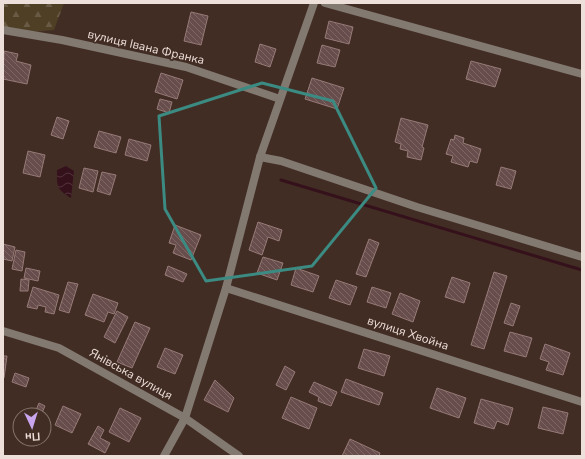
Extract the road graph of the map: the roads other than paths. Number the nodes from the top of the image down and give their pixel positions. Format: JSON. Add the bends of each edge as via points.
{"nodes":[{"id":1,"x":314,"y":3,"type":"edge"},
{"id":2,"x":325,"y":3,"type":"edge"},
{"id":3,"x":3,"y":30,"type":"edge"},
{"id":4,"x":582,"y":74,"type":"edge"},
{"id":5,"x":280,"y":99,"type":"junction"},
{"id":6,"x":260,"y":158,"type":"junction"},
{"id":7,"x":582,"y":257,"type":"edge"},
{"id":8,"x":226,"y":288,"type":"junction"},
{"id":9,"x":3,"y":331,"type":"edge"},
{"id":10,"x":582,"y":402,"type":"edge"},
{"id":11,"x":185,"y":418,"type":"junction"},
{"id":12,"x":164,"y":456,"type":"edge"},
{"id":13,"x":238,"y":456,"type":"edge"}],
"edges":[{"from":1,"to":5,"type":"street"},
{"from":2,"to":4,"type":"street"},
{"from":3,"to":5,"type":"street","name":"вулиця Івана Франка","via":[[186,67]]},
{"from":5,"to":6,"type":"street"},
{"from":6,"to":7,"type":"street","via":[[281,161],[417,207]]},
{"from":6,"to":8,"type":"street"},
{"from":8,"to":10,"type":"street","name":"вулиця Хвойна"},
{"from":8,"to":11,"type":"street"},
{"from":9,"to":11,"type":"street","name":"Янівська вулиця","via":[[59,348]]},
{"from":11,"to":12,"type":"street"},
{"from":11,"to":13,"type":"street","name":"Янівська вулиця"}]}
